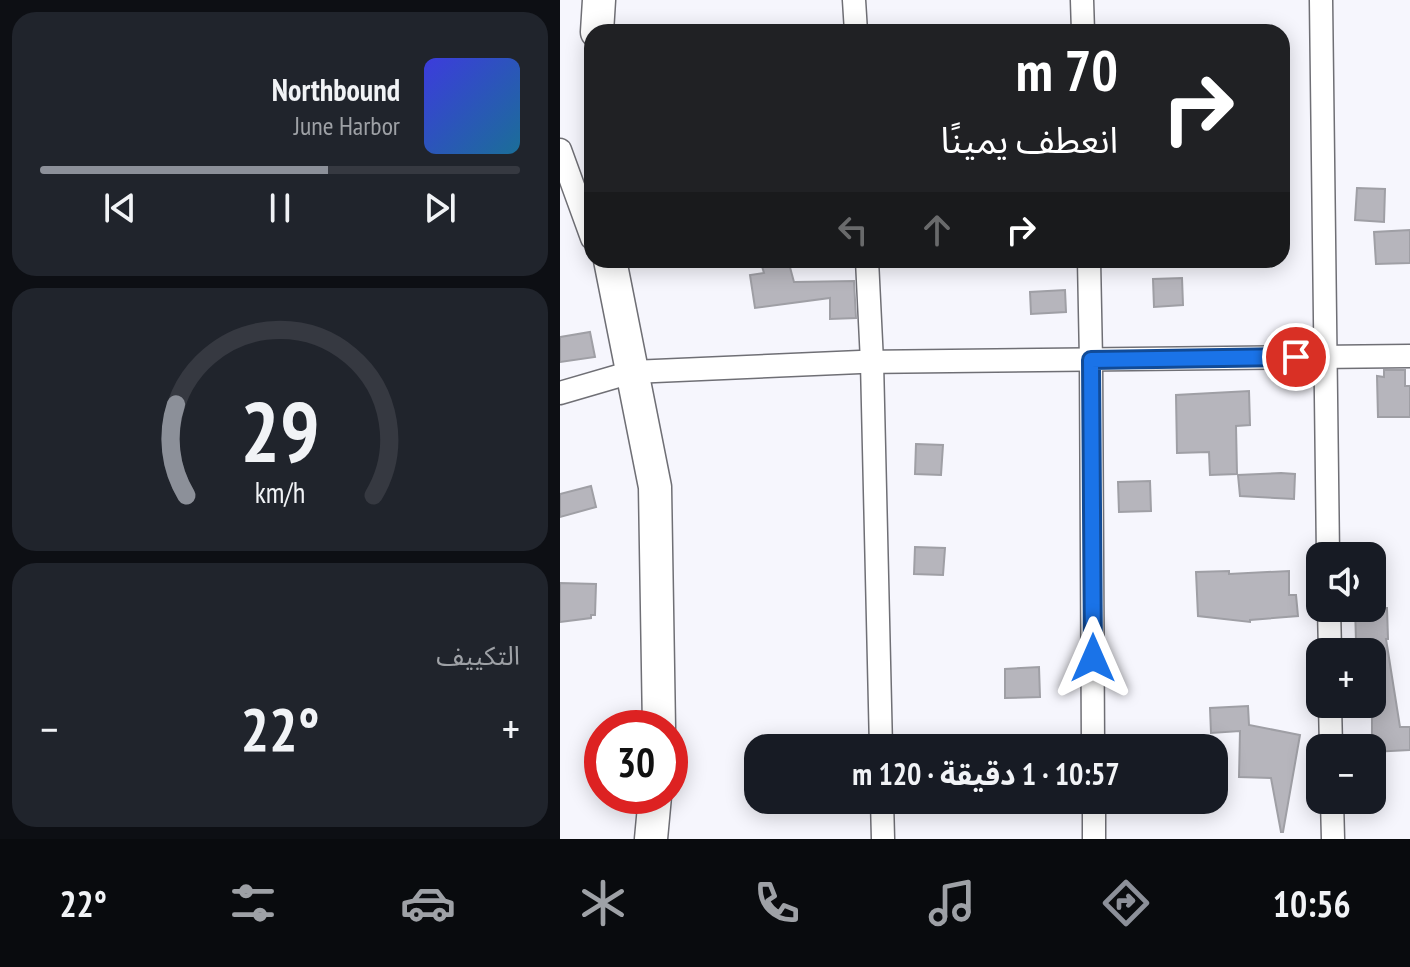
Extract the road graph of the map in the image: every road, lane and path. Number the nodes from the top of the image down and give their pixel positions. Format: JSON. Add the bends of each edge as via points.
{"nodes":[{"id":1,"x":599,"y":0,"type":"edge"},
{"id":2,"x":854,"y":0,"type":"edge"},
{"id":3,"x":1082,"y":0,"type":"edge"},
{"id":4,"x":1321,"y":0,"type":"edge"},
{"id":5,"x":598,"y":24,"type":"edge"},
{"id":6,"x":856,"y":24,"type":"edge"},
{"id":7,"x":1083,"y":24,"type":"edge"},
{"id":8,"x":560,"y":150,"type":"edge"},
{"id":9,"x":584,"y":216,"type":"edge"},
{"id":10,"x":603,"y":268,"type":"edge"},
{"id":11,"x":612,"y":268,"type":"edge"},
{"id":12,"x":867,"y":268,"type":"edge"},
{"id":13,"x":1089,"y":268,"type":"edge"},
{"id":14,"x":623,"y":324,"type":"junction"},
{"id":15,"x":1410,"y":356,"type":"edge"},
{"id":16,"x":1325,"y":357,"type":"junction"},
{"id":17,"x":1091,"y":360,"type":"junction"},
{"id":18,"x":872,"y":362,"type":"junction"},
{"id":19,"x":632,"y":372,"type":"junction"},
{"id":20,"x":560,"y":393,"type":"edge"},
{"id":21,"x":1328,"y":542,"type":"edge"},
{"id":22,"x":659,"y":710,"type":"edge"},
{"id":23,"x":881,"y":734,"type":"edge"},
{"id":24,"x":1093,"y":734,"type":"edge"},
{"id":25,"x":653,"y":814,"type":"edge"},
{"id":26,"x":882,"y":814,"type":"edge"},
{"id":27,"x":1094,"y":814,"type":"edge"},
{"id":28,"x":1332,"y":814,"type":"edge"},
{"id":29,"x":651,"y":839,"type":"edge"},
{"id":30,"x":883,"y":839,"type":"edge"},
{"id":31,"x":1094,"y":839,"type":"edge"},
{"id":32,"x":1333,"y":839,"type":"edge"}],
"edges":[{"from":1,"to":5,"type":"street"},
{"from":2,"to":6,"type":"street"},
{"from":3,"to":7,"type":"street"},
{"from":4,"to":16,"type":"street"},
{"from":8,"to":9,"type":"street"},
{"from":10,"to":14,"type":"street"},
{"from":11,"to":14,"type":"street"},
{"from":12,"to":18,"type":"street"},
{"from":13,"to":17,"type":"street"},
{"from":14,"to":19,"type":"street"},
{"from":15,"to":16,"type":"street"},
{"from":16,"to":17,"type":"street"},
{"from":16,"to":21,"type":"street"},
{"from":17,"to":18,"type":"street"},
{"from":17,"to":24,"type":"street"},
{"from":18,"to":19,"type":"street"},
{"from":18,"to":23,"type":"street"},
{"from":19,"to":20,"type":"street"},
{"from":19,"to":22,"type":"street","via":[[655,487]]},
{"from":25,"to":29,"type":"street"},
{"from":26,"to":30,"type":"street"},
{"from":27,"to":31,"type":"street"},
{"from":28,"to":32,"type":"street"}]}
